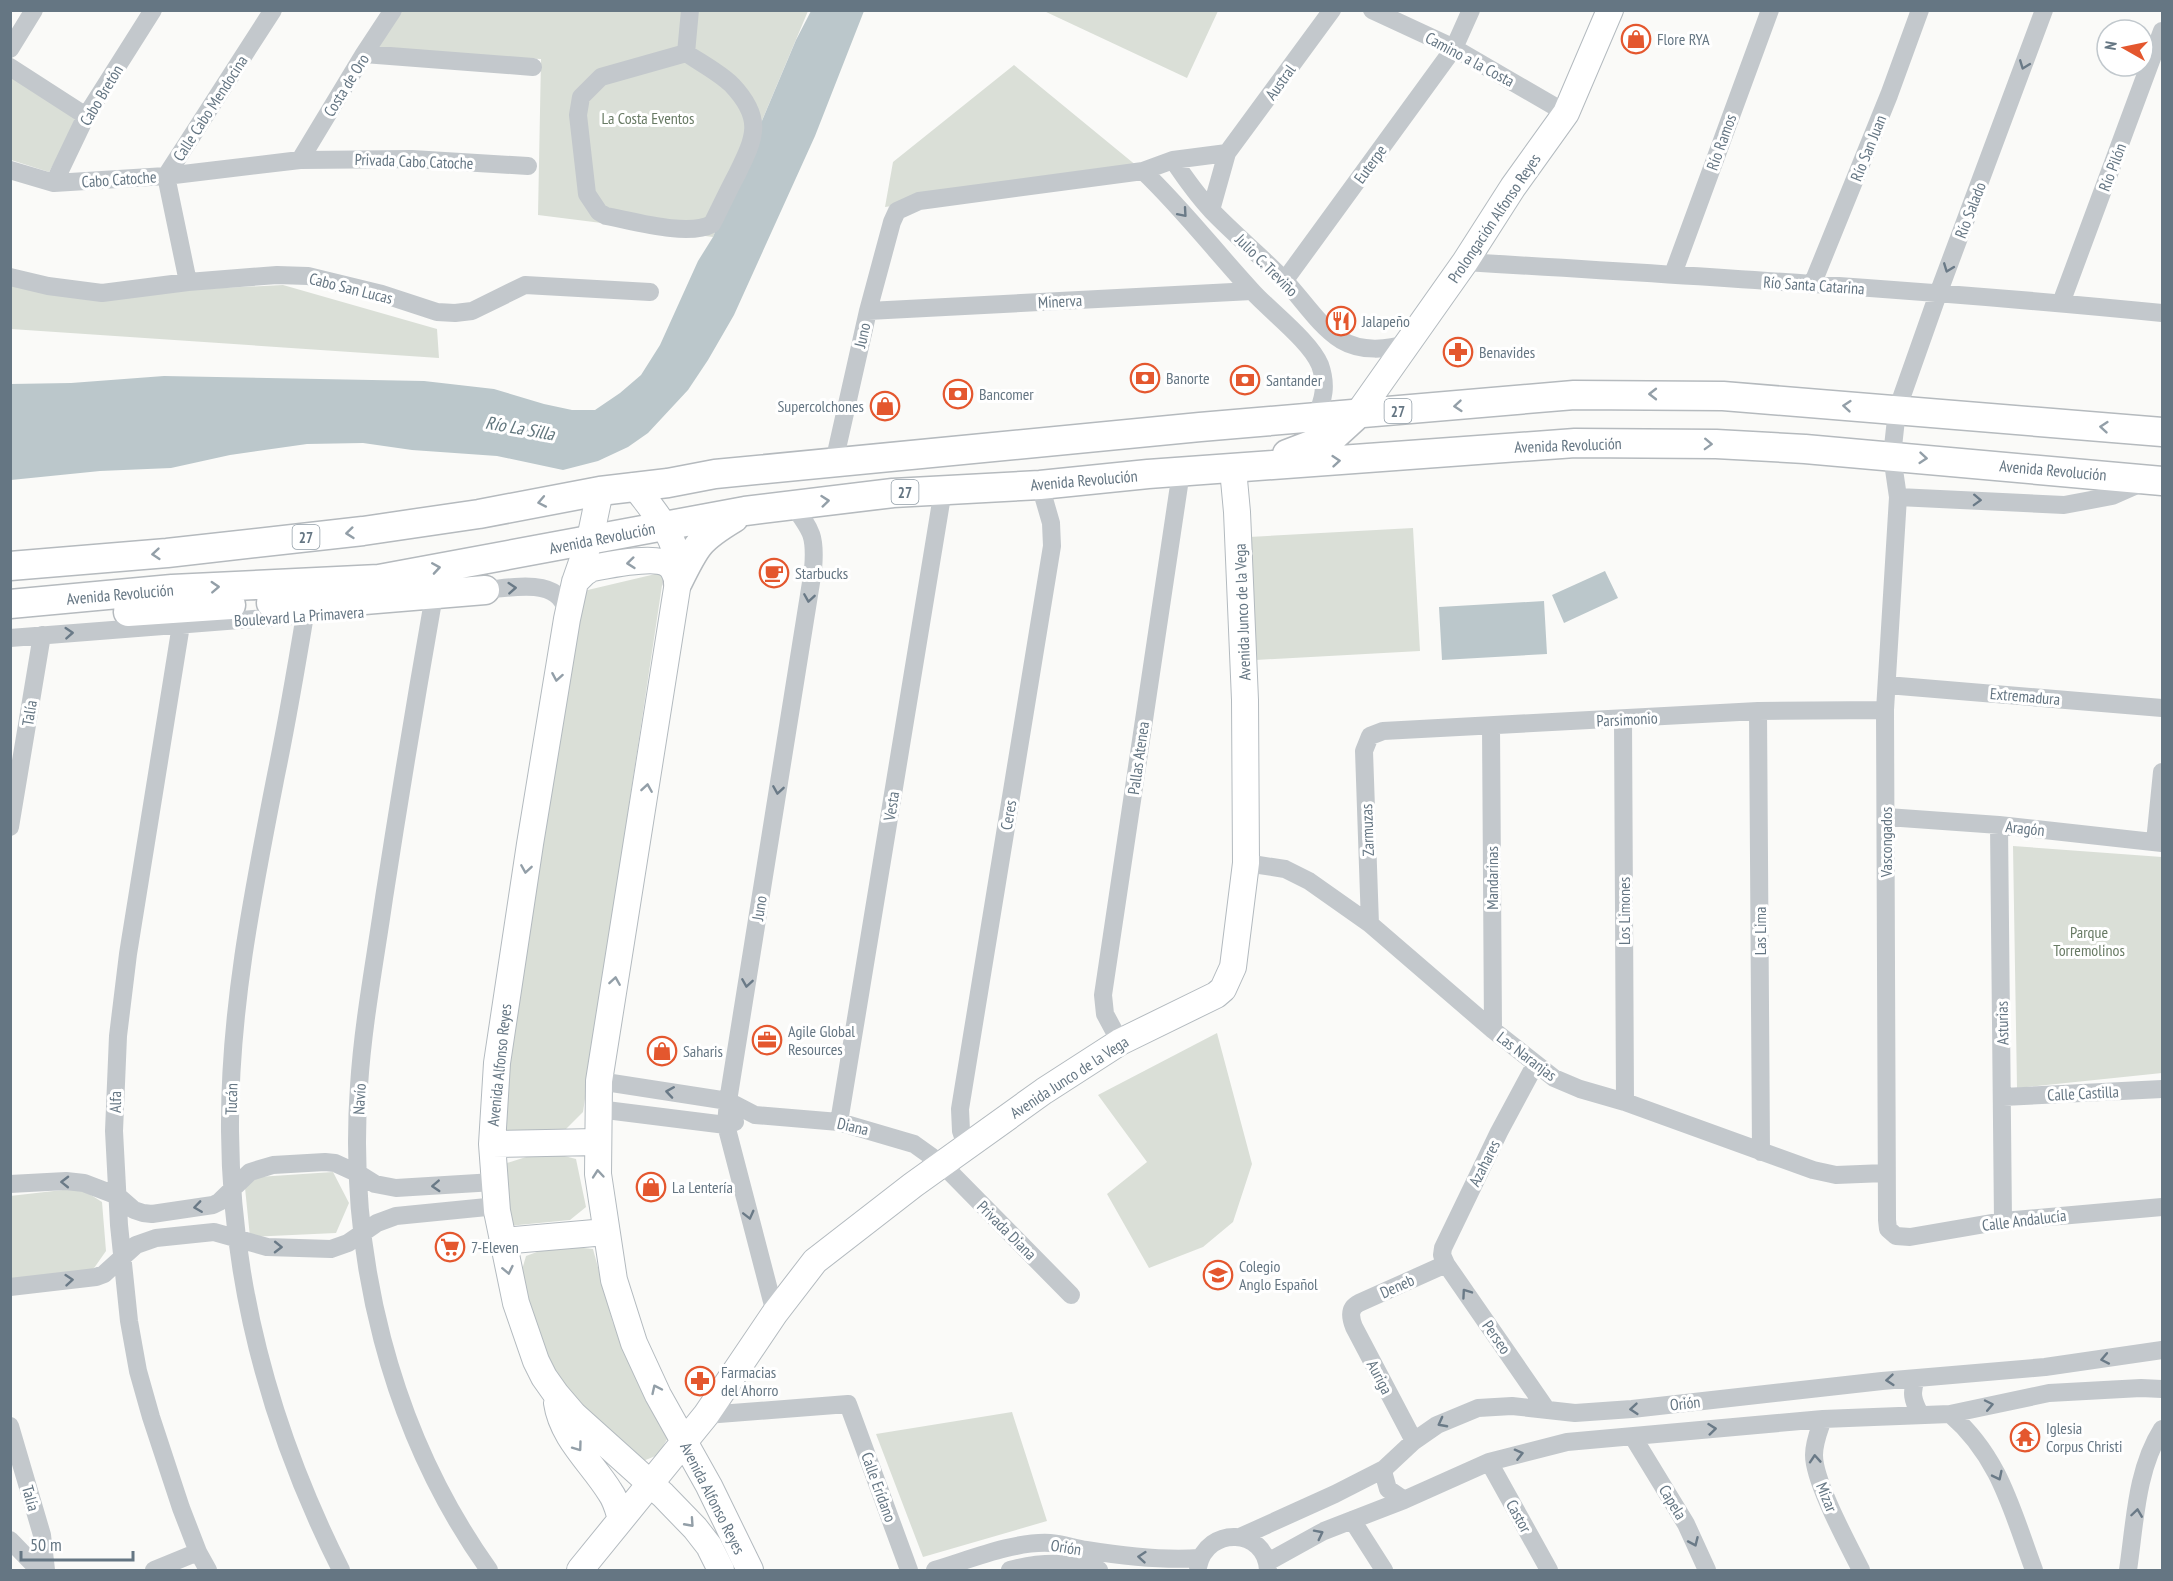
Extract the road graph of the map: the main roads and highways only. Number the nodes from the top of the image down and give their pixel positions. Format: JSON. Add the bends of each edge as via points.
{"nodes":[{"id":1,"x":1610,"y":10,"type":"edge"},
{"id":2,"x":1357,"y":415,"type":"junction"},
{"id":3,"x":2163,"y":432,"type":"edge"},
{"id":4,"x":1460,"y":451,"type":"junction"},
{"id":5,"x":1245,"y":468,"type":"junction"},
{"id":6,"x":2156,"y":480,"type":"edge"},
{"id":7,"x":635,"y":486,"type":"junction"},
{"id":8,"x":600,"y":491,"type":"junction"},
{"id":9,"x":745,"y":511,"type":"junction"},
{"id":10,"x":664,"y":526,"type":"junction"},
{"id":11,"x":590,"y":539,"type":"junction"},
{"id":12,"x":10,"y":566,"type":"edge"},
{"id":13,"x":379,"y":579,"type":"junction"},
{"id":14,"x":575,"y":582,"type":"junction"},
{"id":15,"x":678,"y":582,"type":"junction"},
{"id":16,"x":484,"y":590,"type":"road end"},
{"id":17,"x":10,"y":604,"type":"edge"},
{"id":18,"x":300,"y":608,"type":"junction"},
{"id":19,"x":10,"y":623,"type":"edge"},
{"id":20,"x":597,"y":1142,"type":"junction"},
{"id":21,"x":492,"y":1144,"type":"junction"},
{"id":22,"x":606,"y":1232,"type":"junction"},
{"id":23,"x":502,"y":1241,"type":"junction"},
{"id":24,"x":556,"y":1394,"type":"junction"},
{"id":25,"x":684,"y":1440,"type":"junction"},
{"id":26,"x":649,"y":1483,"type":"junction"},
{"id":27,"x":621,"y":1518,"type":"junction"},
{"id":28,"x":580,"y":1570,"type":"edge"},
{"id":29,"x":721,"y":1570,"type":"edge"},
{"id":30,"x":750,"y":1570,"type":"edge"}],
"edges":[{"from":1,"to":2,"type":"main road","name":"Prolongación Alfonso Reyes","via":[[1566,113]]},
{"from":3,"to":2,"type":"main road","number":"27","one_way":true,"via":[[1658,394],[1574,395]]},
{"from":2,"to":4,"type":"main road","via":[[1361,433],[1375,442]]},
{"from":2,"to":5,"type":"main road","via":[[1326,441]]},
{"from":2,"to":7,"type":"main road","number":"27","via":[[834,462]]},
{"from":5,"to":4,"type":"main road","name":"Avenida Revolución","number":"27","one_way":true},
{"from":4,"to":6,"type":"main road","name":"Avenida Revolución","number":"27","one_way":true,"via":[[1575,443],[1716,444]]},
{"from":9,"to":5,"type":"main road","name":"Avenida Revolución","number":"27","one_way":true,"via":[[893,493]]},
{"from":5,"to":25,"type":"main road","name":"Avenida Junco de la Vega","via":[[1237,512],[1245,700],[1246,862],[1233,967],[1223,989],[1120,1042],[1044,1091],[815,1261]]},
{"from":7,"to":8,"type":"main road","number":"27"},
{"from":7,"to":10,"type":"main road","name":"Avenida Alfonso Reyes"},
{"from":8,"to":11,"type":"main road","name":"Avenida Alfonso Reyes"},
{"from":8,"to":12,"type":"main road","number":"27","one_way":true,"via":[[363,531]]},
{"from":9,"to":10,"type":"main road","name":"Avenida Revolución","number":"27"},
{"from":9,"to":15,"type":"main road","via":[[702,539]]},
{"from":10,"to":11,"type":"main road","name":"Avenida Revolución","number":"27"},
{"from":10,"to":15,"type":"main road","name":"Avenida Alfonso Reyes","via":[[677,557]]},
{"from":13,"to":11,"type":"main road","name":"Avenida Revolución","number":"27","one_way":true},
{"from":11,"to":14,"type":"main road","name":"Avenida Alfonso Reyes"},
{"from":17,"to":13,"type":"main road","name":"Avenida Revolución","number":"27","one_way":true,"via":[[172,589]]},
{"from":13,"to":18,"type":"main road","via":[[365,589]]},
{"from":15,"to":14,"type":"main road","one_way":true,"via":[[667,564],[651,561],[592,568]]},
{"from":14,"to":21,"type":"main road","name":"Avenida Alfonso Reyes","one_way":true,"via":[[500,1038]]},
{"from":20,"to":15,"type":"main road","name":"Avenida Alfonso Reyes","one_way":true,"via":[[599,1081]]},
{"from":16,"to":18,"type":"main road"},
{"from":18,"to":19,"type":"main road","via":[[113,612]]},
{"from":20,"to":21,"type":"main road"},
{"from":22,"to":20,"type":"main road","name":"Avenida Alfonso Reyes","one_way":true},
{"from":21,"to":23,"type":"main road","name":"Avenida Alfonso Reyes"},
{"from":22,"to":23,"type":"main road"},
{"from":25,"to":22,"type":"main road","name":"Avenida Alfonso Reyes","one_way":true,"via":[[634,1343],[614,1280]]},
{"from":23,"to":24,"type":"main road","name":"Avenida Alfonso Reyes","one_way":true,"via":[[526,1334],[536,1362]]},
{"from":24,"to":26,"type":"main road","name":"Avenida Alfonso Reyes"},
{"from":24,"to":27,"type":"main road","one_way":true,"via":[[571,1438],[611,1493]]},
{"from":25,"to":26,"type":"main road","name":"Avenida Junco de la Vega"},
{"from":25,"to":30,"type":"main road","name":"Avenida Alfonso Reyes"},
{"from":26,"to":27,"type":"main road","name":"Avenida Junco de la Vega"},
{"from":26,"to":29,"type":"main road","name":"Avenida Alfonso Reyes","one_way":true,"via":[[695,1527]]},
{"from":27,"to":28,"type":"main road","name":"Avenida Junco de la Vega"}]}
